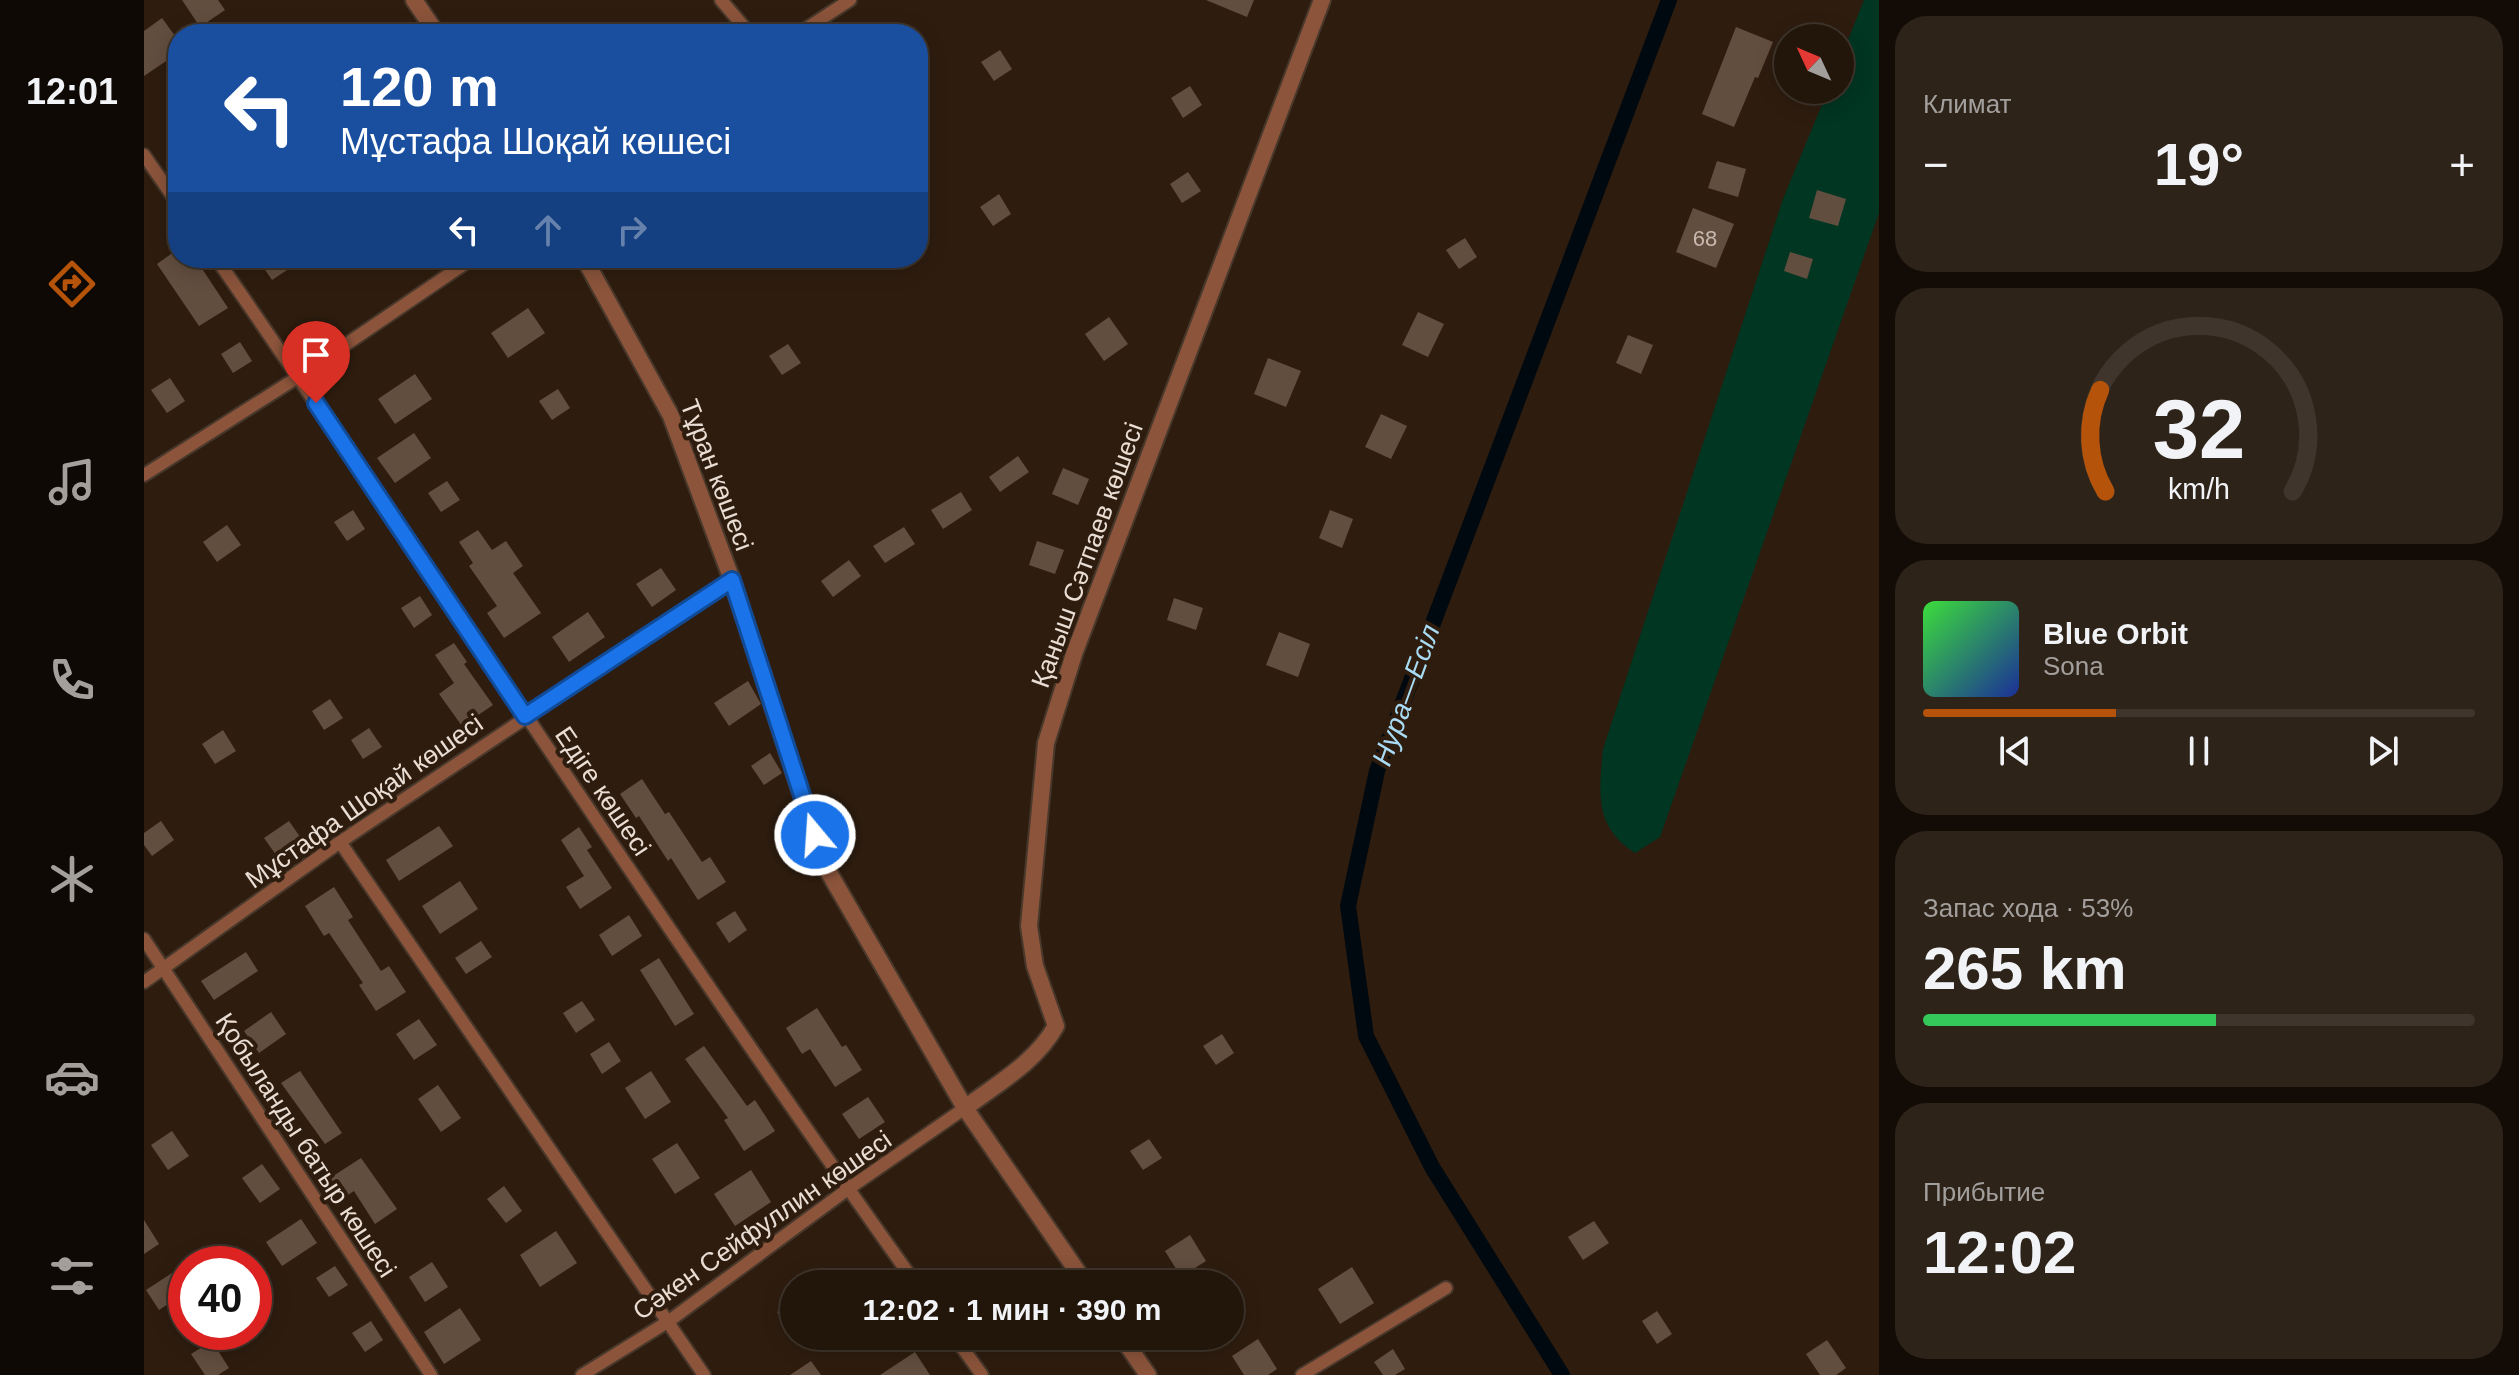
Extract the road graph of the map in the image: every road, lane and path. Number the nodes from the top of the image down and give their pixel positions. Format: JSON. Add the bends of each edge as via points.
{"nodes":[{"id":1,"x":414,"y":0,"type":"edge"},
{"id":2,"x":721,"y":0,"type":"edge"},
{"id":3,"x":850,"y":0,"type":"edge"},
{"id":4,"x":1322,"y":0,"type":"edge"},
{"id":5,"x":430,"y":24,"type":"edge"},
{"id":6,"x":741,"y":24,"type":"edge"},
{"id":7,"x":813,"y":24,"type":"edge"},
{"id":8,"x":144,"y":155,"type":"edge"},
{"id":9,"x":168,"y":190,"type":"edge"},
{"id":10,"x":223,"y":268,"type":"edge"},
{"id":11,"x":458,"y":268,"type":"edge"},
{"id":12,"x":590,"y":268,"type":"edge"},
{"id":13,"x":298,"y":377,"type":"junction"},
{"id":14,"x":144,"y":475,"type":"edge"},
{"id":15,"x":732,"y":580,"type":"junction"},
{"id":16,"x":525,"y":716,"type":"junction"},
{"id":17,"x":340,"y":842,"type":"junction"},
{"id":18,"x":144,"y":939,"type":"edge"},
{"id":19,"x":165,"y":970,"type":"junction"},
{"id":20,"x":144,"y":982,"type":"edge"},
{"id":21,"x":965,"y":1108,"type":"junction"},
{"id":22,"x":848,"y":1189,"type":"junction"},
{"id":23,"x":906,"y":1270,"type":"edge"},
{"id":24,"x":1076,"y":1270,"type":"edge"},
{"id":25,"x":1446,"y":1288,"type":"dead end"},
{"id":26,"x":669,"y":1321,"type":"junction"},
{"id":27,"x":964,"y":1350,"type":"edge"},
{"id":28,"x":1131,"y":1350,"type":"edge"},
{"id":29,"x":431,"y":1375,"type":"edge"},
{"id":30,"x":582,"y":1375,"type":"edge"},
{"id":31,"x":704,"y":1375,"type":"edge"},
{"id":32,"x":982,"y":1375,"type":"edge"},
{"id":33,"x":1148,"y":1375,"type":"edge"},
{"id":34,"x":1302,"y":1375,"type":"edge"}],
"edges":[{"from":1,"to":5,"type":"street"},
{"from":2,"to":6,"type":"street"},
{"from":3,"to":7,"type":"street"},
{"from":4,"to":21,"type":"street","name":"Қаныш Сәтпаев көшесі","via":[[1074,654],[1046,743],[1029,926],[1035,966],[1056,1026],[1025,1064]]},
{"from":8,"to":9,"type":"street"},
{"from":10,"to":13,"type":"street","name":"Едіге көшесі"},
{"from":11,"to":13,"type":"street"},
{"from":12,"to":15,"type":"street","name":"Тұран көшесі","via":[[671,416]]},
{"from":13,"to":14,"type":"street"},
{"from":13,"to":16,"type":"street","name":"Едіге көшесі"},
{"from":15,"to":16,"type":"street","name":"Мұстафа Шоқай көшесі"},
{"from":15,"to":21,"type":"street","name":"Тұран көшесі","via":[[824,864]]},
{"from":16,"to":17,"type":"street","name":"Мұстафа Шоқай көшесі"},
{"from":16,"to":22,"type":"street","name":"Едіге көшесі"},
{"from":17,"to":19,"type":"street","name":"Мұстафа Шоқай көшесі"},
{"from":17,"to":26,"type":"street"},
{"from":18,"to":19,"type":"street","name":"Қобыланды батыр көшесі"},
{"from":19,"to":20,"type":"street","name":"Мұстафа Шоқай көшесі"},
{"from":19,"to":29,"type":"street","name":"Қобыланды батыр көшесі"},
{"from":21,"to":22,"type":"street","name":"Сәкен Сейфуллин көшесі"},
{"from":21,"to":24,"type":"street","name":"Тұран көшесі"},
{"from":22,"to":23,"type":"street","name":"Едіге көшесі"},
{"from":22,"to":26,"type":"street","name":"Сәкен Сейфуллин көшесі"},
{"from":25,"to":34,"type":"street"},
{"from":26,"to":30,"type":"street","name":"Сәкен Сейфуллин көшесі"},
{"from":26,"to":31,"type":"street"},
{"from":27,"to":32,"type":"street"},
{"from":28,"to":33,"type":"street"}]}
